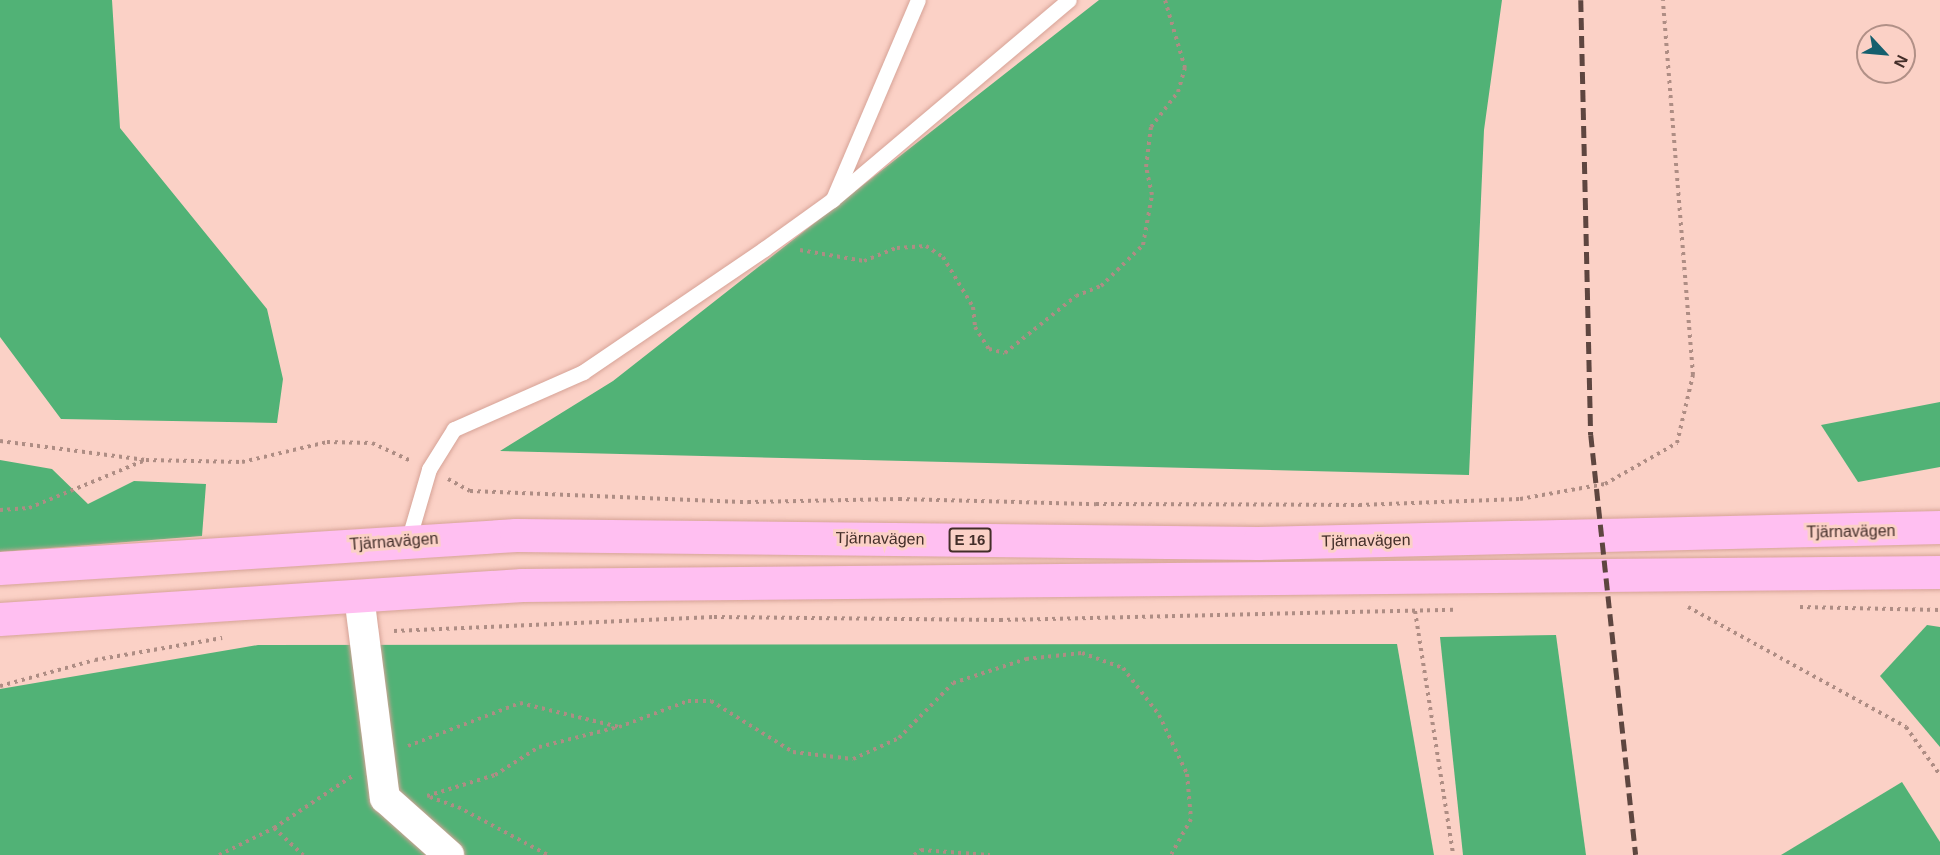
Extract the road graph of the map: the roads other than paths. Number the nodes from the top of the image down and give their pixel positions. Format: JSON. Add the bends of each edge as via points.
{"nodes":[{"id":1,"x":918,"y":0,"type":"edge"},
{"id":2,"x":1069,"y":0,"type":"edge"},
{"id":3,"x":832,"y":200,"type":"junction"},
{"id":4,"x":1940,"y":527,"type":"edge"},
{"id":5,"x":408,"y":541,"type":"junction"},
{"id":6,"x":0,"y":568,"type":"edge"},
{"id":7,"x":1940,"y":572,"type":"edge"},
{"id":8,"x":359,"y":596,"type":"junction"},
{"id":9,"x":0,"y":619,"type":"edge"},
{"id":10,"x":449,"y":855,"type":"edge"}],
"edges":[{"from":1,"to":3,"type":"lane"},
{"from":2,"to":3,"type":"lane"},
{"from":3,"to":5,"type":"lane","via":[[584,372],[454,429],[429,469]]},
{"from":4,"to":5,"type":"highway","name":"Tjärnavägen","number":"E 16","via":[[1258,543],[516,535]]},
{"from":5,"to":6,"type":"highway","name":"Tjärnavägen","number":"E 16"},
{"from":7,"to":8,"type":"highway","name":"Tjärnavägen","via":[[522,585]]},
{"from":8,"to":9,"type":"highway","name":"Tjärnavägen"},
{"from":8,"to":10,"type":"street","via":[[385,798]]}]}
